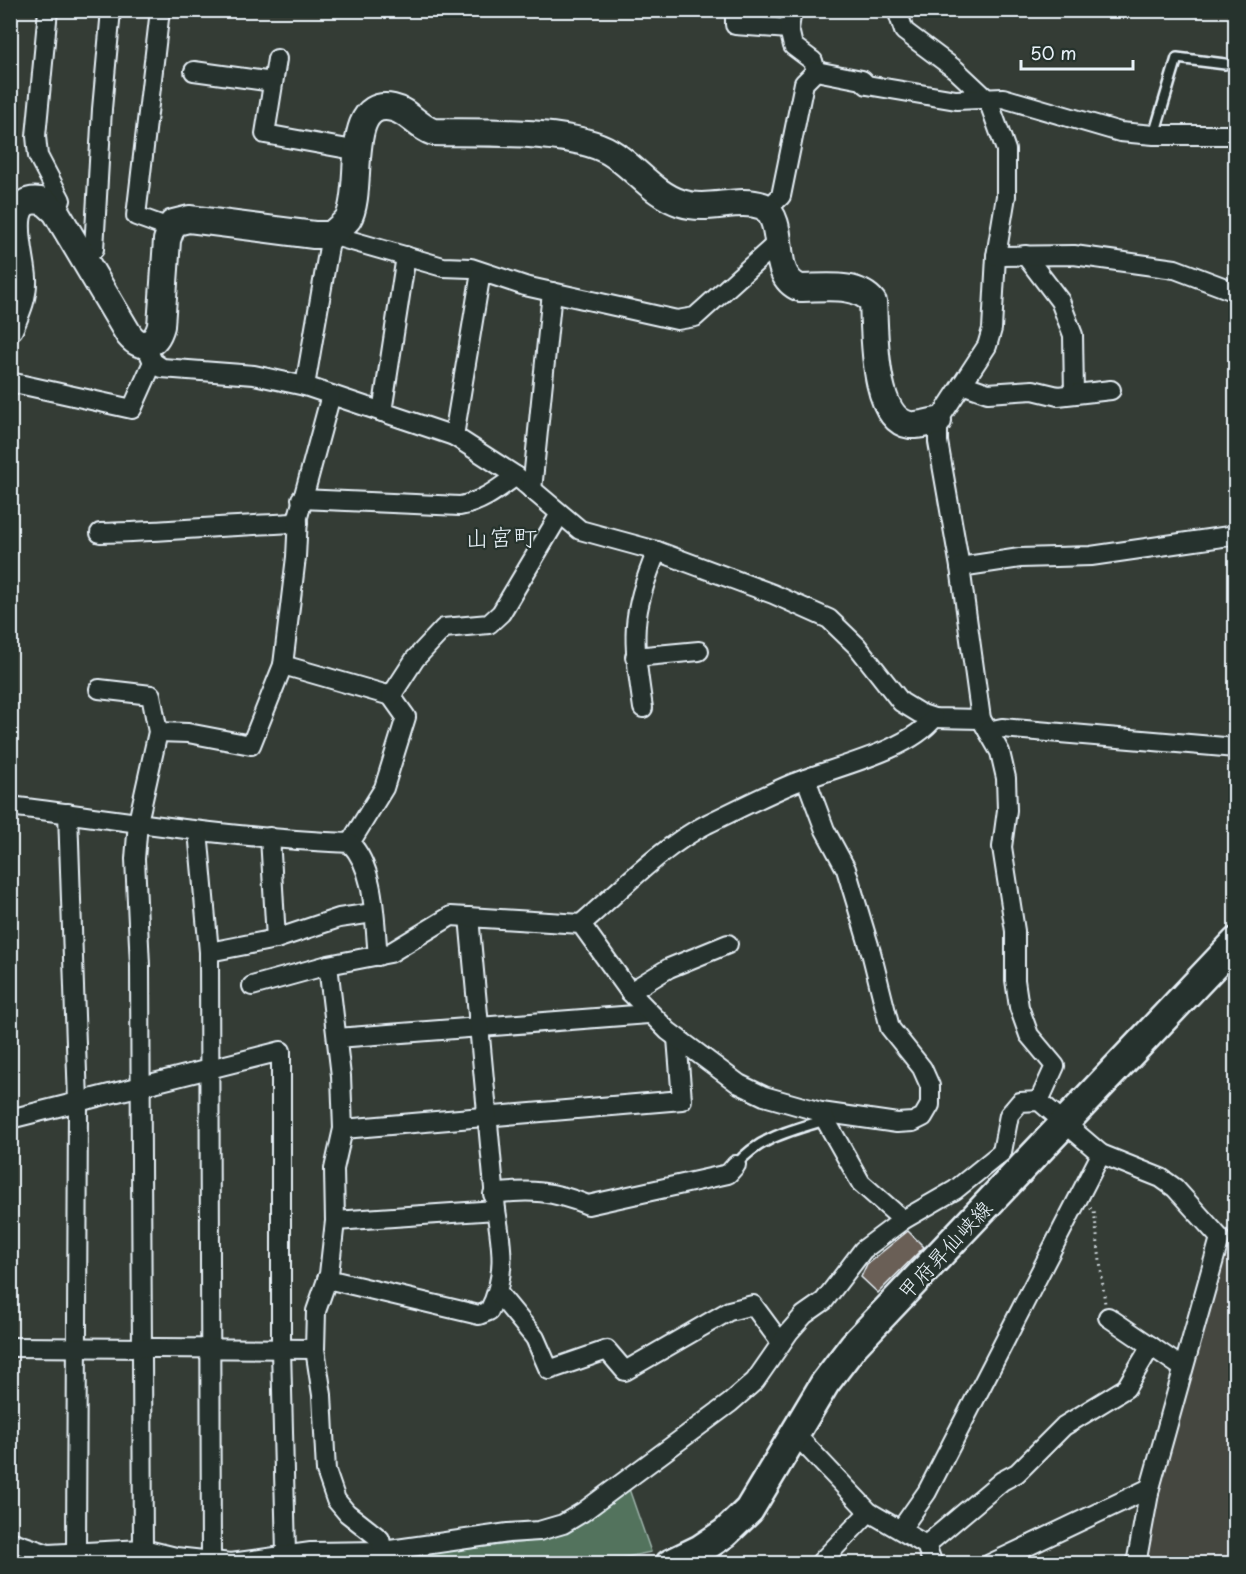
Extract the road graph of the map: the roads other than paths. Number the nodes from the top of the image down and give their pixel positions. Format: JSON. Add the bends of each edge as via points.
{"nodes":[{"id":1,"x":48,"y":10,"type":"edge"},
{"id":2,"x":111,"y":10,"type":"edge"},
{"id":3,"x":160,"y":10,"type":"edge"},
{"id":4,"x":735,"y":10,"type":"edge"},
{"id":5,"x":792,"y":10,"type":"edge"},
{"id":6,"x":897,"y":10,"type":"edge"},
{"id":7,"x":789,"y":29,"type":"junction"},
{"id":8,"x":277,"y":59,"type":"dead end"},
{"id":9,"x":1226,"y":64,"type":"dead end"},
{"id":10,"x":194,"y":71,"type":"dead end"},
{"id":11,"x":816,"y":71,"type":"junction"},
{"id":12,"x":273,"y":82,"type":"junction"},
{"id":13,"x":988,"y":100,"type":"junction"},
{"id":14,"x":1154,"y":135,"type":"junction"},
{"id":15,"x":1236,"y":135,"type":"edge"},
{"id":16,"x":359,"y":151,"type":"junction"},
{"id":17,"x":767,"y":209,"type":"junction"},
{"id":18,"x":56,"y":212,"type":"junction"},
{"id":19,"x":169,"y":228,"type":"junction"},
{"id":20,"x":331,"y":235,"type":"junction"},
{"id":21,"x":777,"y":243,"type":"junction"},
{"id":22,"x":1025,"y":255,"type":"junction"},
{"id":23,"x":406,"y":256,"type":"junction"},
{"id":24,"x":996,"y":256,"type":"junction"},
{"id":25,"x":84,"y":258,"type":"junction"},
{"id":26,"x":481,"y":272,"type":"junction"},
{"id":27,"x":1236,"y":291,"type":"edge"},
{"id":28,"x":552,"y":292,"type":"junction"},
{"id":29,"x":10,"y":327,"type":"edge"},
{"id":30,"x":150,"y":354,"type":"junction"},
{"id":31,"x":10,"y":382,"type":"edge"},
{"id":32,"x":962,"y":384,"type":"junction"},
{"id":33,"x":304,"y":386,"type":"junction"},
{"id":34,"x":1111,"y":390,"type":"dead end"},
{"id":35,"x":1074,"y":394,"type":"junction"},
{"id":36,"x":331,"y":395,"type":"junction"},
{"id":37,"x":382,"y":412,"type":"junction"},
{"id":38,"x":938,"y":421,"type":"junction"},
{"id":39,"x":454,"y":436,"type":"junction"},
{"id":40,"x":516,"y":476,"type":"junction"},
{"id":41,"x":532,"y":490,"type":"junction"},
{"id":42,"x":301,"y":500,"type":"junction"},
{"id":43,"x":560,"y":514,"type":"junction"},
{"id":44,"x":298,"y":523,"type":"junction"},
{"id":45,"x":100,"y":533,"type":"dead end"},
{"id":46,"x":1236,"y":535,"type":"edge"},
{"id":47,"x":657,"y":551,"type":"junction"},
{"id":48,"x":960,"y":567,"type":"junction"},
{"id":49,"x":699,"y":651,"type":"dead end"},
{"id":50,"x":635,"y":657,"type":"junction"},
{"id":51,"x":283,"y":665,"type":"junction"},
{"id":52,"x":99,"y":689,"type":"dead end"},
{"id":53,"x":391,"y":696,"type":"junction"},
{"id":54,"x":644,"y":708,"type":"dead end"},
{"id":55,"x":934,"y":718,"type":"junction"},
{"id":56,"x":985,"y":725,"type":"junction"},
{"id":57,"x":158,"y":732,"type":"junction"},
{"id":58,"x":1236,"y":748,"type":"edge"},
{"id":59,"x":806,"y":779,"type":"junction"},
{"id":60,"x":10,"y":806,"type":"edge"},
{"id":61,"x":68,"y":813,"type":"junction"},
{"id":62,"x":138,"y":822,"type":"junction"},
{"id":63,"x":198,"y":831,"type":"junction"},
{"id":64,"x":270,"y":837,"type":"junction"},
{"id":65,"x":350,"y":843,"type":"junction"},
{"id":66,"x":373,"y":913,"type":"junction"},
{"id":67,"x":469,"y":917,"type":"junction"},
{"id":68,"x":581,"y":924,"type":"junction"},
{"id":69,"x":276,"y":939,"type":"junction"},
{"id":70,"x":728,"y":944,"type":"dead end"},
{"id":71,"x":1235,"y":946,"type":"edge"},
{"id":72,"x":209,"y":952,"type":"junction"},
{"id":73,"x":378,"y":956,"type":"junction"},
{"id":74,"x":328,"y":965,"type":"junction"},
{"id":75,"x":252,"y":986,"type":"dead end"},
{"id":76,"x":630,"y":992,"type":"junction"},
{"id":77,"x":648,"y":1014,"type":"junction"},
{"id":78,"x":478,"y":1027,"type":"junction"},
{"id":79,"x":337,"y":1038,"type":"junction"},
{"id":80,"x":676,"y":1038,"type":"junction"},
{"id":81,"x":210,"y":1070,"type":"junction"},
{"id":82,"x":141,"y":1087,"type":"junction"},
{"id":83,"x":1039,"y":1101,"type":"junction"},
{"id":84,"x":78,"y":1102,"type":"junction"},
{"id":85,"x":823,"y":1116,"type":"junction"},
{"id":86,"x":486,"y":1117,"type":"junction"},
{"id":87,"x":10,"y":1119,"type":"edge"},
{"id":88,"x":1064,"y":1121,"type":"junction"},
{"id":89,"x":343,"y":1129,"type":"junction"},
{"id":90,"x":1101,"y":1154,"type":"junction"},
{"id":91,"x":736,"y":1165,"type":"joint"},
{"id":92,"x":494,"y":1202,"type":"junction"},
{"id":93,"x":903,"y":1220,"type":"junction"},
{"id":94,"x":335,"y":1221,"type":"junction"},
{"id":95,"x":1228,"y":1234,"type":"edge"},
{"id":96,"x":327,"y":1279,"type":"junction"},
{"id":97,"x":498,"y":1293,"type":"junction"},
{"id":98,"x":1108,"y":1317,"type":"road end"},
{"id":99,"x":781,"y":1343,"type":"junction"},
{"id":100,"x":1151,"y":1346,"type":"junction"},
{"id":101,"x":10,"y":1347,"type":"edge"},
{"id":102,"x":76,"y":1347,"type":"junction"},
{"id":103,"x":143,"y":1348,"type":"junction"},
{"id":104,"x":211,"y":1348,"type":"junction"},
{"id":105,"x":281,"y":1349,"type":"junction"},
{"id":106,"x":315,"y":1349,"type":"junction"},
{"id":107,"x":1184,"y":1368,"type":"junction"},
{"id":108,"x":795,"y":1434,"type":"junction"},
{"id":109,"x":1150,"y":1488,"type":"junction"},
{"id":110,"x":869,"y":1512,"type":"junction"},
{"id":111,"x":901,"y":1529,"type":"junction"},
{"id":112,"x":10,"y":1541,"type":"edge"},
{"id":113,"x":926,"y":1545,"type":"junction"},
{"id":114,"x":142,"y":1550,"type":"junction"},
{"id":115,"x":383,"y":1551,"type":"junction"},
{"id":116,"x":76,"y":1552,"type":"junction"},
{"id":117,"x":286,"y":1554,"type":"junction"},
{"id":118,"x":172,"y":1560,"type":"edge"},
{"id":119,"x":211,"y":1561,"type":"junction"},
{"id":120,"x":670,"y":1563,"type":"edge"},
{"id":121,"x":819,"y":1563,"type":"edge"},
{"id":122,"x":933,"y":1563,"type":"edge"},
{"id":123,"x":990,"y":1563,"type":"edge"},
{"id":124,"x":1136,"y":1563,"type":"edge"}],
"edges":[{"from":1,"to":18,"type":"street","via":[[36,136],[38,156],[61,200]]},
{"from":2,"to":25,"type":"street","via":[[94,249]]},
{"from":3,"to":19,"type":"street","via":[[136,216]]},
{"from":4,"to":7,"type":"street","via":[[735,25]]},
{"from":5,"to":7,"type":"street"},
{"from":6,"to":13,"type":"street","via":[[904,31]]},
{"from":7,"to":11,"type":"street","via":[[793,46],[813,61]]},
{"from":8,"to":12,"type":"street"},
{"from":9,"to":14,"type":"lane","via":[[1177,58]]},
{"from":10,"to":12,"type":"street"},
{"from":11,"to":13,"type":"street","via":[[862,80],[867,85]]},
{"from":11,"to":17,"type":"street","via":[[804,83],[781,196]]},
{"from":12,"to":16,"type":"street","via":[[265,134]]},
{"from":13,"to":14,"type":"street","via":[[1003,98],[1120,132]]},
{"from":13,"to":24,"type":"street","via":[[1006,150],[1006,196]]},
{"from":14,"to":15,"type":"street"},
{"from":16,"to":17,"type":"street","via":[[358,133],[368,113],[378,108],[397,108],[423,129],[433,132],[544,137],[597,146],[678,203],[706,207],[757,204]]},
{"from":16,"to":20,"type":"street","via":[[352,208],[348,219]]},
{"from":17,"to":21,"type":"street"},
{"from":18,"to":25,"type":"street"},
{"from":18,"to":29,"type":"street","via":[[36,200],[18,209],[13,218],[13,238],[23,278],[22,297]]},
{"from":19,"to":20,"type":"street","via":[[179,219],[189,219]]},
{"from":19,"to":30,"type":"street","via":[[161,326]]},
{"from":20,"to":23,"type":"street"},
{"from":20,"to":33,"type":"street"},
{"from":21,"to":28,"type":"street","via":[[695,317],[687,319],[669,319]]},
{"from":21,"to":38,"type":"street","via":[[787,279],[793,286],[865,292],[873,302],[876,360],[887,405],[898,419],[910,425]]},
{"from":22,"to":24,"type":"street"},
{"from":22,"to":27,"type":"street","via":[[1074,255],[1176,269]]},
{"from":22,"to":35,"type":"street","via":[[1060,301],[1073,335]]},
{"from":23,"to":26,"type":"street","via":[[443,267]]},
{"from":23,"to":37,"type":"street"},
{"from":24,"to":32,"type":"street","via":[[992,329],[987,346]]},
{"from":25,"to":30,"type":"street","via":[[129,335]]},
{"from":26,"to":28,"type":"street"},
{"from":26,"to":39,"type":"street"},
{"from":28,"to":41,"type":"street"},
{"from":30,"to":31,"type":"street","via":[[132,409]]},
{"from":30,"to":33,"type":"street","via":[[162,368],[254,375]]},
{"from":32,"to":35,"type":"street","via":[[988,393],[1033,390],[1058,396]]},
{"from":32,"to":38,"type":"street"},
{"from":33,"to":36,"type":"street"},
{"from":34,"to":35,"type":"street"},
{"from":36,"to":37,"type":"street"},
{"from":36,"to":42,"type":"street"},
{"from":37,"to":39,"type":"street"},
{"from":38,"to":48,"type":"street","via":[[938,442]]},
{"from":39,"to":40,"type":"street"},
{"from":40,"to":41,"type":"street"},
{"from":40,"to":42,"type":"street","via":[[491,494],[460,506]]},
{"from":41,"to":43,"type":"street"},
{"from":42,"to":44,"type":"street"},
{"from":43,"to":47,"type":"street","via":[[580,530]]},
{"from":43,"to":53,"type":"street","via":[[501,613],[489,624],[444,628],[415,659]]},
{"from":44,"to":45,"type":"street"},
{"from":44,"to":51,"type":"street"},
{"from":46,"to":48,"type":"street","via":[[1091,556],[1020,558]]},
{"from":47,"to":50,"type":"street","via":[[637,603]]},
{"from":47,"to":55,"type":"street","via":[[829,619],[857,646],[901,702]]},
{"from":48,"to":56,"type":"street"},
{"from":49,"to":50,"type":"street"},
{"from":50,"to":54,"type":"street"},
{"from":51,"to":53,"type":"street"},
{"from":51,"to":57,"type":"street","via":[[251,745],[188,733]]},
{"from":52,"to":57,"type":"street","via":[[151,695]]},
{"from":53,"to":65,"type":"street","via":[[406,717],[384,788]]},
{"from":55,"to":56,"type":"street"},
{"from":55,"to":59,"type":"street","via":[[925,730],[896,746]]},
{"from":56,"to":58,"type":"street"},
{"from":56,"to":83,"type":"street","via":[[1000,752],[1006,778],[1002,847],[1015,931],[1019,1007],[1029,1035],[1055,1066]]},
{"from":57,"to":62,"type":"street"},
{"from":59,"to":68,"type":"street","via":[[705,825],[661,855]]},
{"from":59,"to":85,"type":"street","via":[[825,830],[846,869],[890,1028],[922,1068],[930,1086],[930,1105],[923,1118],[913,1122]]},
{"from":60,"to":61,"type":"street"},
{"from":61,"to":62,"type":"street"},
{"from":61,"to":84,"type":"street"},
{"from":62,"to":63,"type":"street"},
{"from":62,"to":82,"type":"street","via":[[135,859]]},
{"from":63,"to":64,"type":"street"},
{"from":63,"to":72,"type":"street"},
{"from":64,"to":65,"type":"street"},
{"from":64,"to":69,"type":"street"},
{"from":65,"to":66,"type":"street","via":[[361,855]]},
{"from":66,"to":69,"type":"street","via":[[339,918]]},
{"from":66,"to":73,"type":"street"},
{"from":67,"to":68,"type":"street"},
{"from":67,"to":73,"type":"street","via":[[451,916],[390,953]]},
{"from":67,"to":78,"type":"street"},
{"from":68,"to":76,"type":"street"},
{"from":69,"to":72,"type":"street"},
{"from":70,"to":76,"type":"street","via":[[669,968]]},
{"from":71,"to":88,"type":"main road","name":"甲府昇仙峡線"},
{"from":72,"to":81,"type":"street"},
{"from":73,"to":74,"type":"street"},
{"from":74,"to":75,"type":"street"},
{"from":74,"to":79,"type":"street"},
{"from":76,"to":77,"type":"street"},
{"from":77,"to":78,"type":"street"},
{"from":77,"to":80,"type":"street"},
{"from":78,"to":79,"type":"street"},
{"from":78,"to":86,"type":"street"},
{"from":79,"to":89,"type":"street"},
{"from":80,"to":85,"type":"street","via":[[739,1084]]},
{"from":80,"to":86,"type":"street","via":[[682,1100]]},
{"from":81,"to":82,"type":"street"},
{"from":81,"to":104,"type":"street"},
{"from":81,"to":105,"type":"street","via":[[281,1051]]},
{"from":82,"to":84,"type":"street"},
{"from":82,"to":103,"type":"street"},
{"from":83,"to":88,"type":"street"},
{"from":83,"to":93,"type":"street","via":[[1020,1102],[1009,1115],[1002,1152],[955,1190]]},
{"from":84,"to":87,"type":"street"},
{"from":84,"to":102,"type":"street"},
{"from":85,"to":91,"type":"lane","via":[[762,1142],[748,1150]]},
{"from":85,"to":93,"type":"street","via":[[861,1183]]},
{"from":86,"to":89,"type":"street"},
{"from":86,"to":92,"type":"street"},
{"from":88,"to":90,"type":"street"},
{"from":88,"to":108,"type":"main road","name":"甲府昇仙峡線","via":[[854,1345],[825,1383]]},
{"from":89,"to":94,"type":"street","via":[[334,1169]]},
{"from":90,"to":95,"type":"street","via":[[1161,1178]]},
{"from":90,"to":111,"type":"street","via":[[927,1492]]},
{"from":91,"to":92,"type":"street","via":[[728,1174],[588,1205],[531,1190]]},
{"from":92,"to":94,"type":"street"},
{"from":92,"to":97,"type":"street","via":[[504,1255]]},
{"from":93,"to":99,"type":"street","via":[[863,1250],[824,1301],[804,1315]]},
{"from":94,"to":96,"type":"street"},
{"from":95,"to":107,"type":"street"},
{"from":96,"to":97,"type":"street","via":[[479,1314],[489,1311]]},
{"from":96,"to":106,"type":"street","via":[[316,1311]]},
{"from":97,"to":99,"type":"street","via":[[535,1338],[549,1370],[608,1350],[625,1371],[729,1311],[753,1305]]},
{"from":98,"to":100,"type":"street"},
{"from":99,"to":115,"type":"street","via":[[755,1381],[730,1403],[563,1524],[539,1531]]},
{"from":100,"to":107,"type":"street"},
{"from":100,"to":113,"type":"street","via":[[1126,1388],[1064,1426],[1017,1473],[1002,1480]]},
{"from":101,"to":102,"type":"street"},
{"from":102,"to":103,"type":"street"},
{"from":102,"to":116,"type":"street"},
{"from":103,"to":104,"type":"street"},
{"from":103,"to":114,"type":"street"},
{"from":104,"to":105,"type":"street"},
{"from":104,"to":119,"type":"street"},
{"from":105,"to":106,"type":"street"},
{"from":105,"to":117,"type":"street"},
{"from":106,"to":115,"type":"street","via":[[330,1487],[347,1513],[380,1539]]},
{"from":107,"to":109,"type":"street"},
{"from":108,"to":110,"type":"street"},
{"from":108,"to":120,"type":"main road","name":"甲府昇仙峡線","via":[[749,1510],[725,1533]]},
{"from":109,"to":123,"type":"street"},
{"from":109,"to":124,"type":"street"},
{"from":110,"to":111,"type":"street"},
{"from":110,"to":121,"type":"street"},
{"from":111,"to":113,"type":"street"},
{"from":112,"to":116,"type":"street","via":[[48,1554]]},
{"from":113,"to":122,"type":"street"},
{"from":114,"to":116,"type":"street"},
{"from":114,"to":118,"type":"street"},
{"from":115,"to":117,"type":"street"},
{"from":117,"to":119,"type":"street","via":[[231,1563]]},
{"from":118,"to":119,"type":"street"}]}
